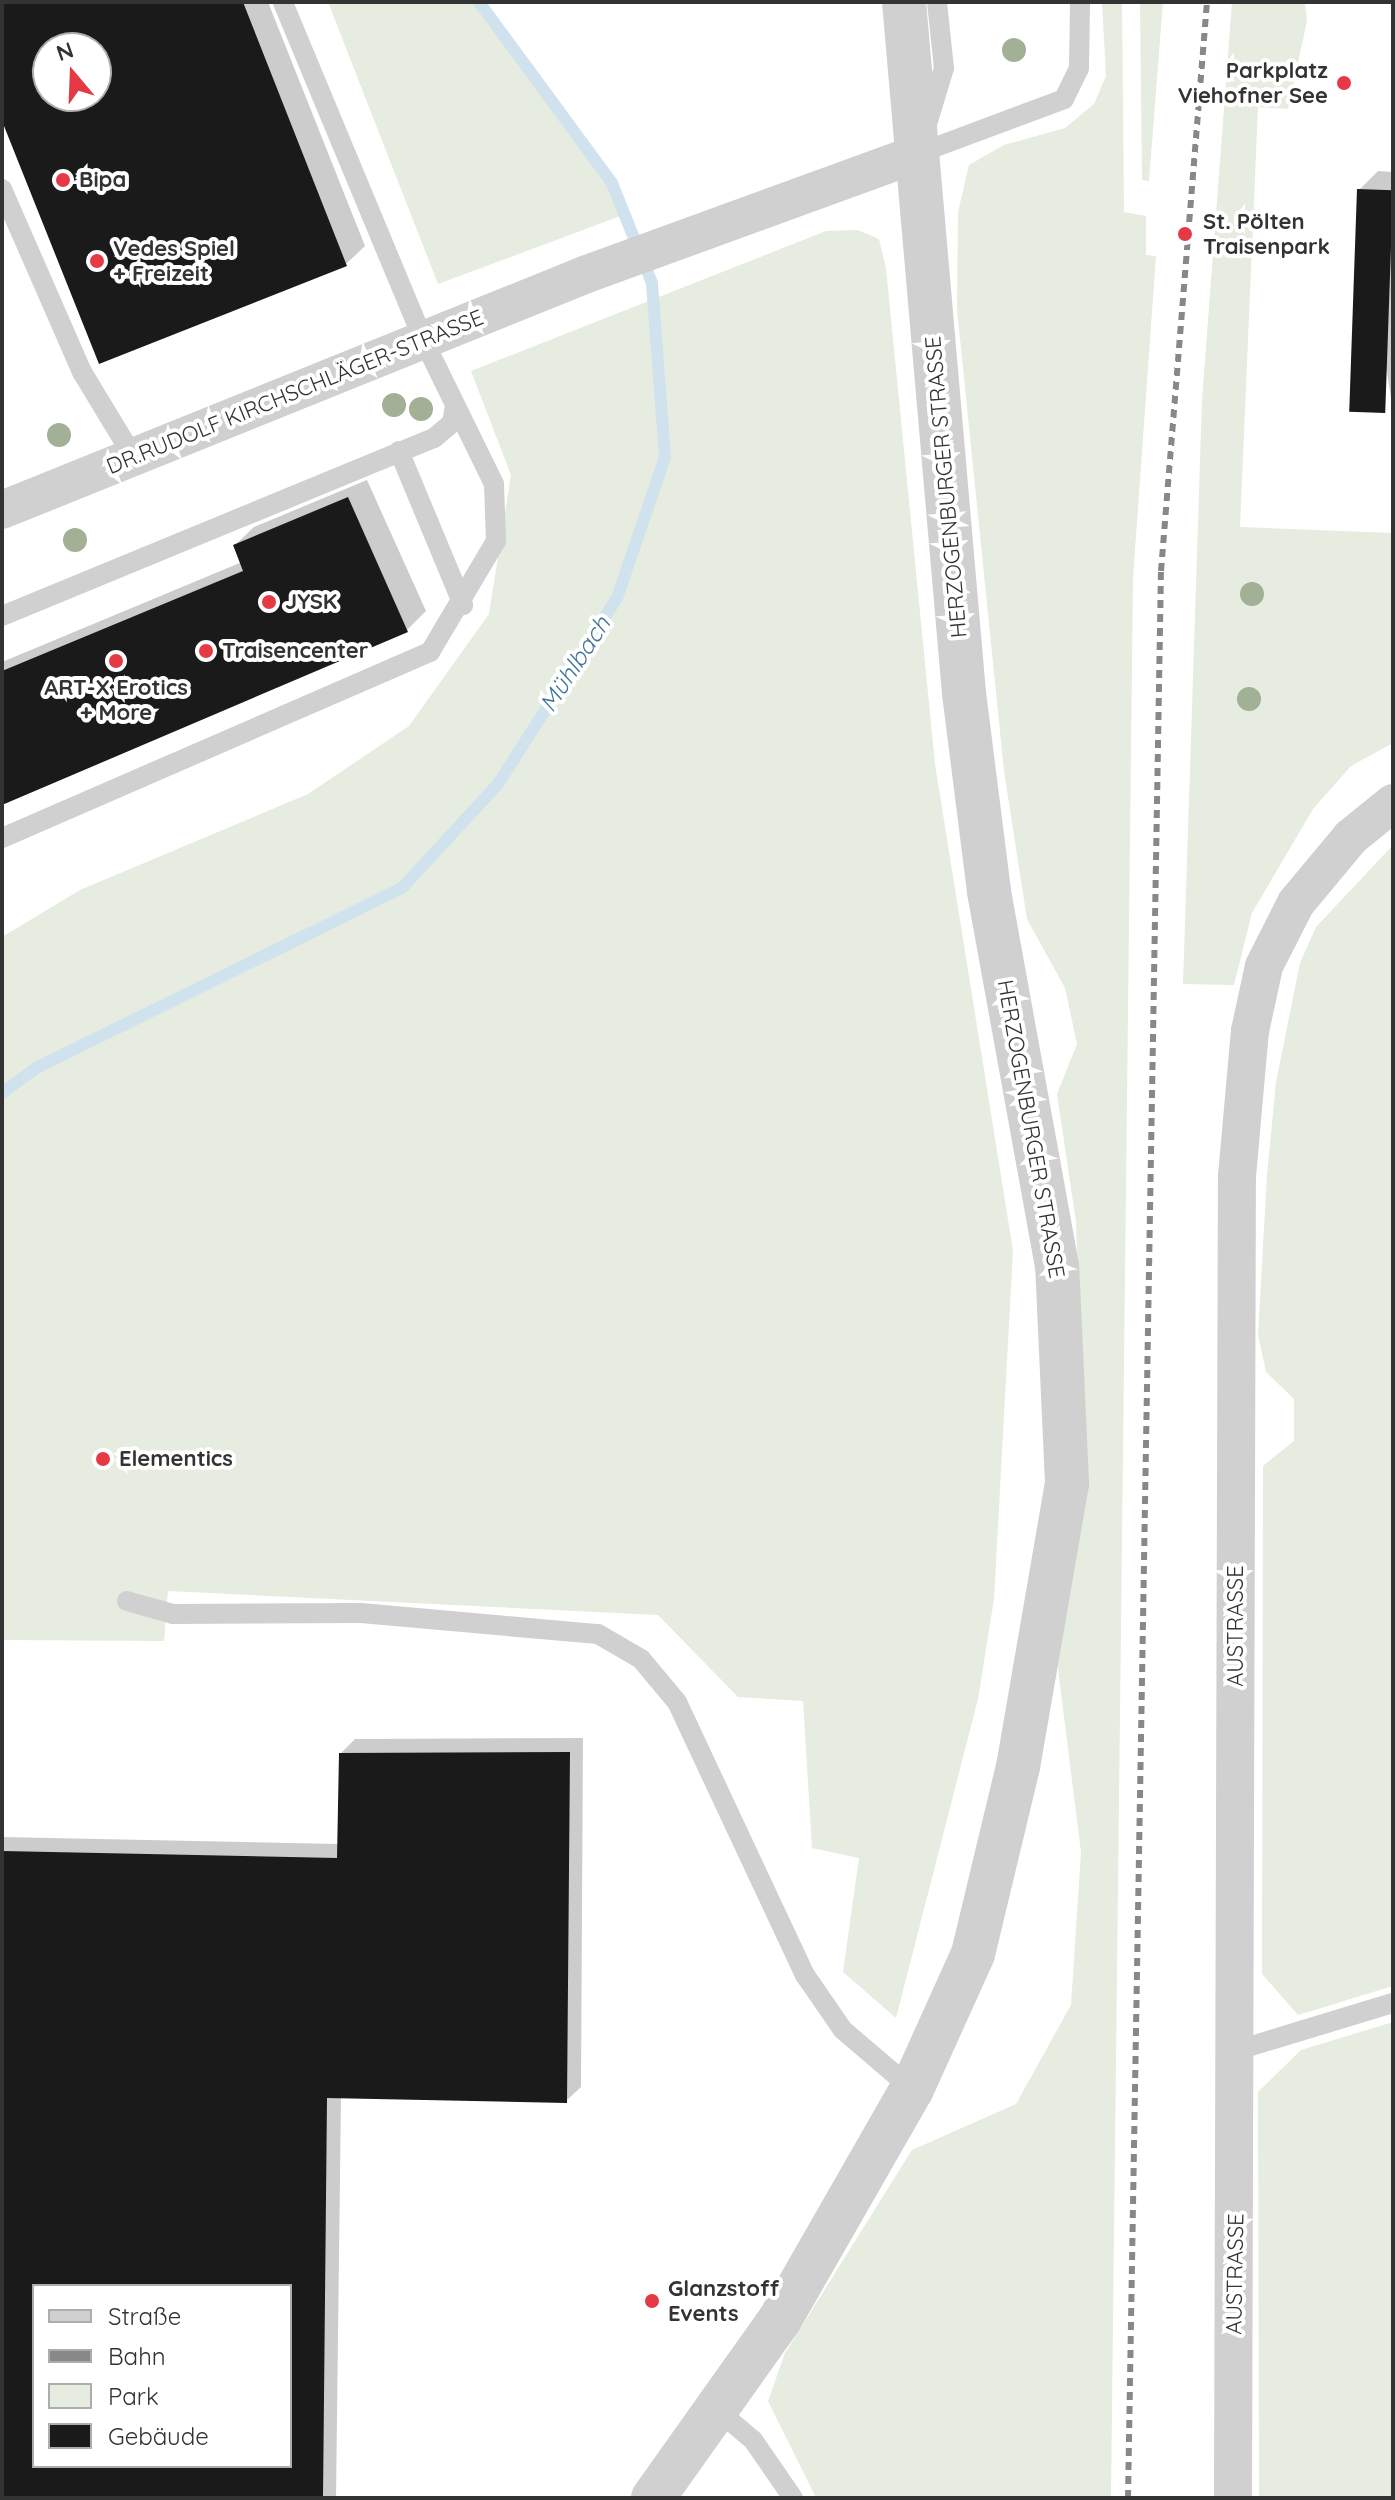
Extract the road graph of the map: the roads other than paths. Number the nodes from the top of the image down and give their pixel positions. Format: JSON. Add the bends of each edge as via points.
{"nodes":[{"id":1,"x":283,"y":2,"type":"edge"},
{"id":2,"x":904,"y":2,"type":"edge"},
{"id":3,"x":937,"y":2,"type":"edge"},
{"id":4,"x":1080,"y":2,"type":"edge"},
{"id":5,"x":917,"y":154,"type":"junction"},
{"id":6,"x":2,"y":189,"type":"edge"},
{"id":7,"x":423,"y":339,"type":"junction"},
{"id":8,"x":455,"y":406,"type":"junction"},
{"id":9,"x":399,"y":451,"type":"junction"},
{"id":10,"x":134,"y":458,"type":"junction"},
{"id":11,"x":2,"y":510,"type":"edge"},
{"id":12,"x":463,"y":605,"type":"junction"},
{"id":13,"x":2,"y":616,"type":"edge"},
{"id":14,"x":1393,"y":803,"type":"edge"},
{"id":15,"x":2,"y":838,"type":"edge"},
{"id":16,"x":127,"y":1601,"type":"dead end"},
{"id":17,"x":1393,"y":2003,"type":"edge"},
{"id":18,"x":1238,"y":2050,"type":"junction"},
{"id":19,"x":912,"y":2089,"type":"junction"},
{"id":20,"x":716,"y":2409,"type":"junction"},
{"id":21,"x":653,"y":2498,"type":"edge"},
{"id":22,"x":793,"y":2498,"type":"edge"},
{"id":23,"x":1233,"y":2498,"type":"edge"}],
"edges":[{"from":1,"to":7,"type":"lane"},
{"from":2,"to":5,"type":"street","name":"HERZOGENBURGER STRASSE"},
{"from":3,"to":5,"type":"lane","via":[[944,68]]},
{"from":4,"to":5,"type":"lane","via":[[1079,68],[1064,99]]},
{"from":5,"to":7,"type":"street","name":"DR.RUDOLF KIRCHSCHLÄGER-STRASSE"},
{"from":5,"to":19,"type":"street","name":"HERZOGENBURGER STRASSE","via":[[987,876],[1057,1266],[1067,1483],[1018,1767],[973,1954]]},
{"from":6,"to":10,"type":"lane","via":[[82,372]]},
{"from":7,"to":8,"type":"lane"},
{"from":7,"to":10,"type":"street","name":"DR.RUDOLF KIRCHSCHLÄGER-STRASSE"},
{"from":8,"to":9,"type":"lane","via":[[452,423]]},
{"from":8,"to":12,"type":"lane","via":[[494,484],[500,524]]},
{"from":9,"to":12,"type":"lane"},
{"from":9,"to":13,"type":"lane"},
{"from":10,"to":11,"type":"street","name":"DR.RUDOLF KIRCHSCHLÄGER-STRASSE"},
{"from":12,"to":15,"type":"lane","via":[[430,652]]},
{"from":14,"to":18,"type":"street","name":"AUSTRASSE","via":[[1351,837],[1296,903],[1264,966],[1250,1031],[1237,1176]]},
{"from":16,"to":19,"type":"lane","via":[[173,1614],[361,1613],[598,1634],[641,1659],[677,1702],[805,1975],[843,2030]]},
{"from":17,"to":18,"type":"lane"},
{"from":18,"to":23,"type":"street","name":"AUSTRASSE"},
{"from":19,"to":20,"type":"street","name":"HERZOGENBURGER STRASSE","via":[[779,2321]]},
{"from":20,"to":21,"type":"street","name":"HERZOGENBURGER STRASSE"},
{"from":20,"to":22,"type":"lane","via":[[753,2440]]}]}
